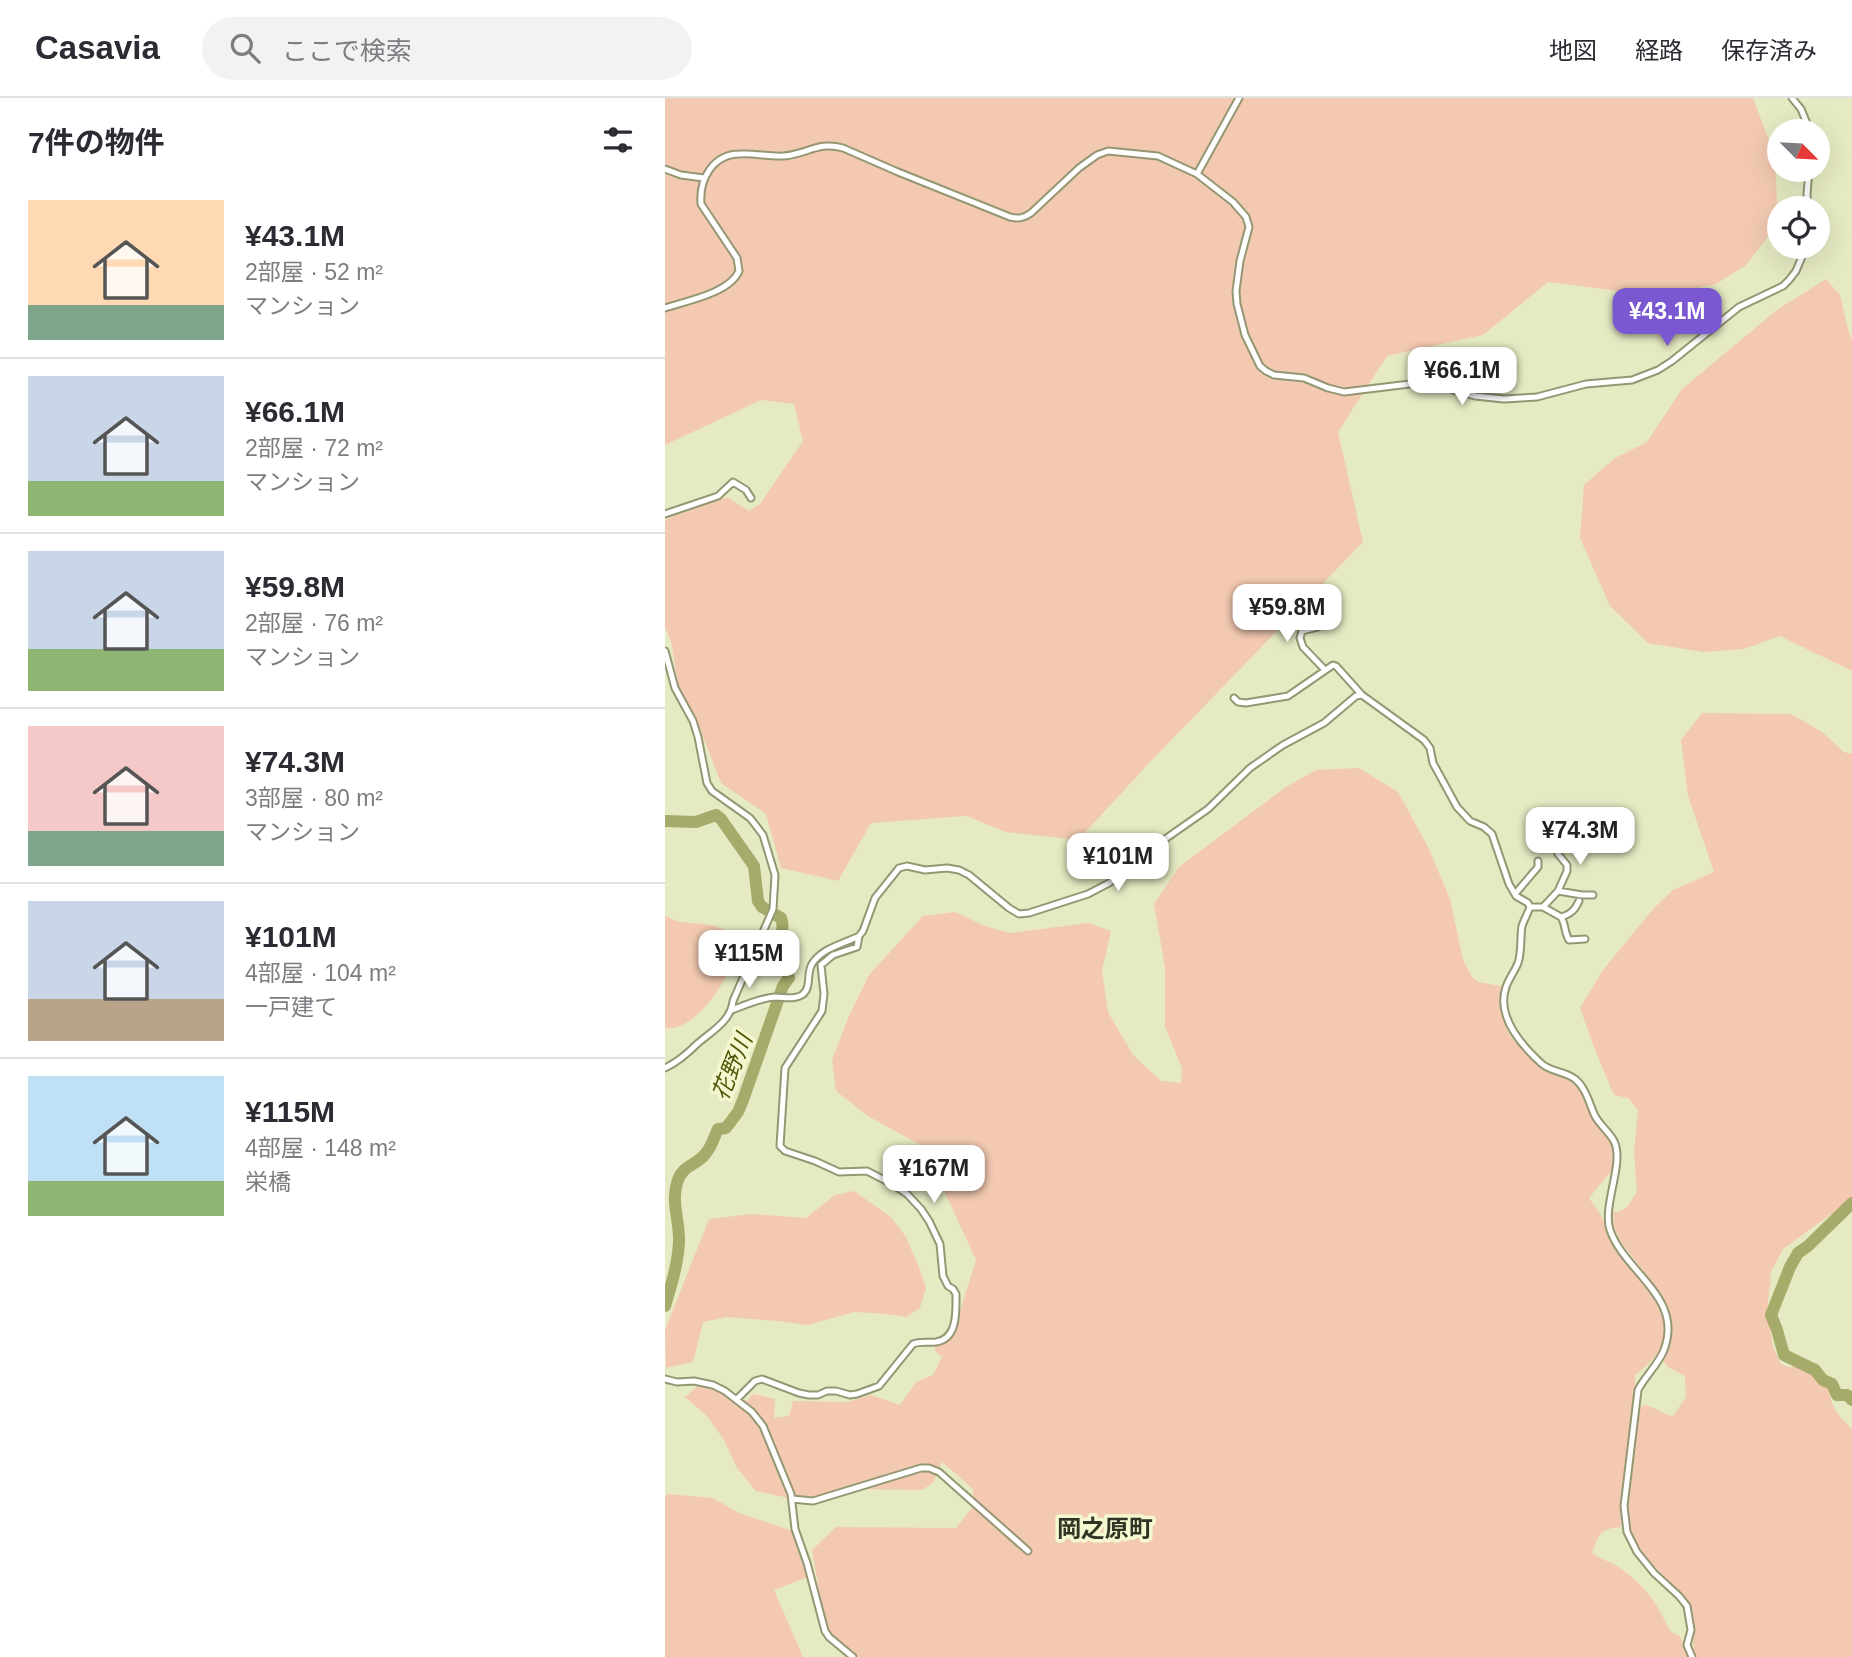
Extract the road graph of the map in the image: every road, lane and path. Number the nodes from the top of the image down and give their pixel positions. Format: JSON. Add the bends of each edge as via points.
{"nodes":[{"id":1,"x":1239,"y":98,"type":"edge"},
{"id":2,"x":1792,"y":98,"type":"edge"},
{"id":3,"x":1805,"y":119,"type":"edge"},
{"id":4,"x":665,"y":169,"type":"edge"},
{"id":5,"x":1197,"y":174,"type":"junction"},
{"id":6,"x":704,"y":178,"type":"junction"},
{"id":7,"x":1801,"y":259,"type":"edge"},
{"id":8,"x":665,"y":308,"type":"edge"},
{"id":9,"x":751,"y":498,"type":"dead end"},
{"id":10,"x":665,"y":514,"type":"edge"},
{"id":11,"x":1318,"y":627,"type":"dead end"},
{"id":12,"x":665,"y":651,"type":"edge"},
{"id":13,"x":1325,"y":670,"type":"junction"},
{"id":14,"x":1362,"y":695,"type":"junction"},
{"id":15,"x":1234,"y":698,"type":"dead end"},
{"id":16,"x":1554,"y":842,"type":"dead end"},
{"id":17,"x":1538,"y":861,"type":"dead end"},
{"id":18,"x":1558,"y":891,"type":"junction"},
{"id":19,"x":1515,"y":894,"type":"junction"},
{"id":20,"x":1593,"y":895,"type":"dead end"},
{"id":21,"x":1579,"y":901,"type":"dead end"},
{"id":22,"x":1530,"y":907,"type":"junction"},
{"id":23,"x":1542,"y":907,"type":"junction"},
{"id":24,"x":1561,"y":917,"type":"junction"},
{"id":25,"x":859,"y":936,"type":"junction"},
{"id":26,"x":1585,"y":939,"type":"dead end"},
{"id":27,"x":732,"y":1010,"type":"junction"},
{"id":28,"x":665,"y":1068,"type":"edge"},
{"id":29,"x":665,"y":1379,"type":"edge"},
{"id":30,"x":737,"y":1399,"type":"junction"},
{"id":31,"x":792,"y":1499,"type":"junction"},
{"id":32,"x":1028,"y":1551,"type":"dead end"},
{"id":33,"x":853,"y":1657,"type":"edge"},
{"id":34,"x":1692,"y":1657,"type":"edge"}],
"edges":[{"from":1,"to":5,"type":"street"},
{"from":2,"to":3,"type":"street"},
{"from":4,"to":6,"type":"street"},
{"from":5,"to":6,"type":"street","via":[[1158,156],[1108,151],[1079,167],[1031,213],[1018,218],[834,145],[785,156],[729,155]]},
{"from":5,"to":7,"type":"street","via":[[1240,209],[1249,227],[1240,261],[1237,304],[1260,366],[1274,375],[1304,378],[1344,391],[1426,382],[1475,396],[1522,399],[1632,380],[1672,361],[1739,307],[1783,286]]},
{"from":6,"to":8,"type":"street","via":[[701,204],[737,258],[739,271],[732,282],[716,291]]},
{"from":9,"to":10,"type":"street","via":[[733,482],[718,495]]},
{"from":11,"to":13,"type":"street","via":[[1303,631],[1300,638]]},
{"from":12,"to":27,"type":"street","via":[[675,688],[693,721],[707,783],[750,818],[763,835],[775,875],[773,909]]},
{"from":13,"to":14,"type":"street","via":[[1336,666]]},
{"from":13,"to":15,"type":"street","via":[[1288,696],[1246,704]]},
{"from":14,"to":19,"type":"street","via":[[1430,748],[1433,763],[1457,807],[1469,821],[1492,834]]},
{"from":14,"to":25,"type":"street","via":[[1250,768],[1208,809],[1098,890],[1019,914],[959,870],[907,866],[899,868],[875,898]]},
{"from":16,"to":18,"type":"street","via":[[1567,865]]},
{"from":17,"to":19,"type":"street"},
{"from":18,"to":20,"type":"street"},
{"from":18,"to":23,"type":"street"},
{"from":19,"to":22,"type":"street"},
{"from":21,"to":24,"type":"street","via":[[1576,909]]},
{"from":22,"to":23,"type":"street"},
{"from":22,"to":34,"type":"street","via":[[1519,961],[1503,997],[1505,1012],[1513,1032],[1543,1066],[1576,1080],[1615,1142],[1610,1229],[1667,1316],[1663,1350],[1638,1390],[1624,1506],[1627,1532],[1637,1552],[1687,1606],[1691,1630],[1687,1645]]},
{"from":23,"to":24,"type":"street"},
{"from":24,"to":26,"type":"street","via":[[1569,940]]},
{"from":25,"to":27,"type":"street","via":[[818,956],[809,969],[803,995],[774,997]]},
{"from":25,"to":30,"type":"street","via":[[857,947],[833,955],[821,965],[822,1011],[785,1068],[780,1146],[839,1172],[867,1171],[907,1194],[940,1244],[943,1276],[956,1294],[954,1327],[944,1340],[913,1344],[879,1386],[857,1394],[809,1395],[762,1379]]},
{"from":27,"to":28,"type":"street","via":[[717,1029]]},
{"from":29,"to":30,"type":"street","via":[[713,1385]]},
{"from":30,"to":31,"type":"street","via":[[763,1426]]},
{"from":31,"to":32,"type":"street","via":[[814,1501],[929,1468],[960,1489]]},
{"from":31,"to":33,"type":"street","via":[[795,1529],[825,1631]]}]}
